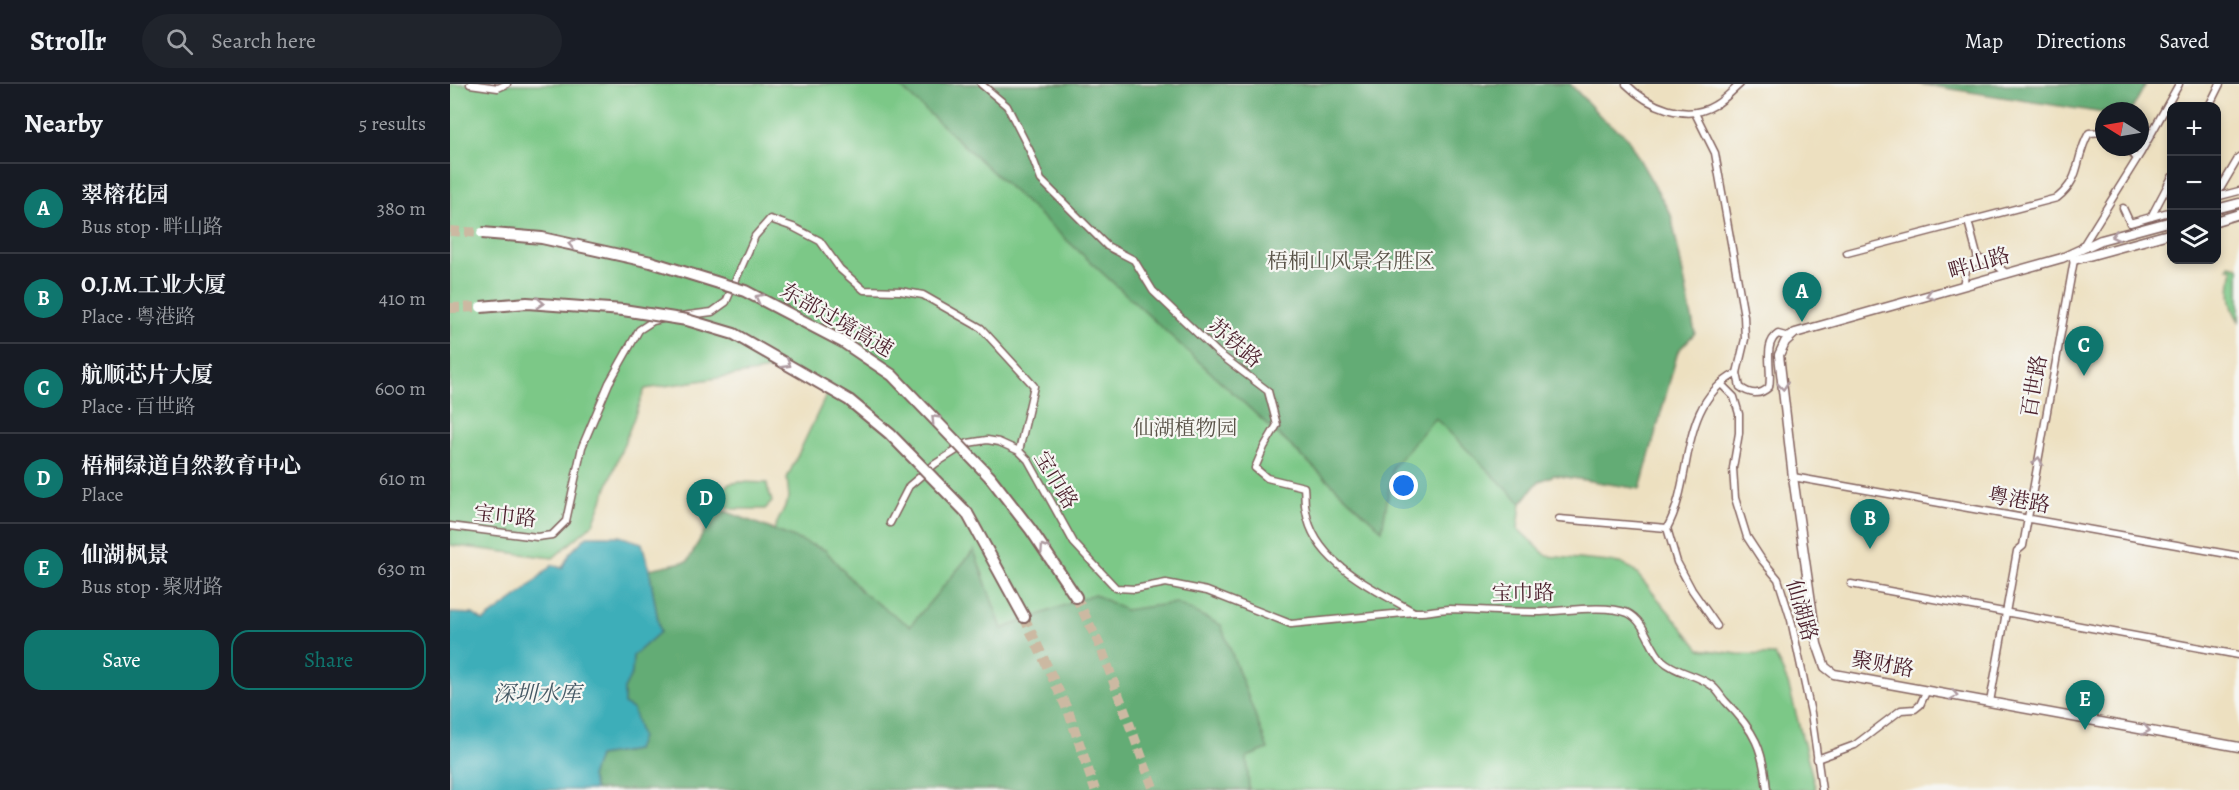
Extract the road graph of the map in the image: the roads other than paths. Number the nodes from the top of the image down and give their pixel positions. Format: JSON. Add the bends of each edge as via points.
{"nodes":[{"id":1,"x":470,"y":84,"type":"edge"},
{"id":2,"x":507,"y":84,"type":"edge"},
{"id":3,"x":981,"y":84,"type":"edge"},
{"id":4,"x":1626,"y":84,"type":"edge"},
{"id":5,"x":1740,"y":84,"type":"edge"},
{"id":6,"x":2179,"y":84,"type":"edge"},
{"id":7,"x":2220,"y":84,"type":"edge"},
{"id":8,"x":2211,"y":102,"type":"edge"},
{"id":9,"x":1695,"y":113,"type":"junction"},
{"id":10,"x":2095,"y":133,"type":"edge"},
{"id":11,"x":2135,"y":156,"type":"edge"},
{"id":12,"x":2239,"y":157,"type":"edge"},
{"id":13,"x":2137,"y":158,"type":"junction"},
{"id":14,"x":2167,"y":187,"type":"edge"},
{"id":15,"x":2221,"y":190,"type":"edge"},
{"id":16,"x":2239,"y":191,"type":"edge"},
{"id":17,"x":2221,"y":196,"type":"edge"},
{"id":18,"x":2239,"y":203,"type":"edge"},
{"id":19,"x":2123,"y":208,"type":"dead end"},
{"id":20,"x":2221,"y":208,"type":"edge"},
{"id":21,"x":2167,"y":212,"type":"edge"},
{"id":22,"x":2239,"y":214,"type":"edge"},
{"id":23,"x":2151,"y":217,"type":"junction"},
{"id":24,"x":2221,"y":220,"type":"edge"},
{"id":25,"x":1968,"y":221,"type":"junction"},
{"id":26,"x":2167,"y":222,"type":"edge"},
{"id":27,"x":482,"y":233,"type":"tunnel mouth"},
{"id":28,"x":2167,"y":234,"type":"edge"},
{"id":29,"x":2080,"y":249,"type":"junction"},
{"id":30,"x":1847,"y":253,"type":"dead end"},
{"id":31,"x":1978,"y":259,"type":"junction"},
{"id":32,"x":2074,"y":260,"type":"joint"},
{"id":33,"x":2007,"y":274,"type":"junction"},
{"id":34,"x":1963,"y":286,"type":"junction"},
{"id":35,"x":481,"y":307,"type":"tunnel mouth"},
{"id":36,"x":1792,"y":335,"type":"junction"},
{"id":37,"x":1737,"y":373,"type":"junction"},
{"id":38,"x":1720,"y":384,"type":"junction"},
{"id":39,"x":1019,"y":451,"type":"junction"},
{"id":40,"x":1793,"y":477,"type":"junction"},
{"id":41,"x":2027,"y":518,"type":"junction"},
{"id":42,"x":1558,"y":519,"type":"dead end"},
{"id":43,"x":890,"y":523,"type":"dead end"},
{"id":44,"x":450,"y":526,"type":"edge"},
{"id":45,"x":1667,"y":528,"type":"junction"},
{"id":46,"x":2239,"y":556,"type":"edge"},
{"id":47,"x":1851,"y":584,"type":"dead end"},
{"id":48,"x":1076,"y":597,"type":"tunnel mouth"},
{"id":49,"x":1414,"y":612,"type":"junction"},
{"id":50,"x":2006,"y":612,"type":"junction"},
{"id":51,"x":1024,"y":617,"type":"tunnel mouth"},
{"id":52,"x":1716,"y":626,"type":"dead end"},
{"id":53,"x":2239,"y":655,"type":"edge"},
{"id":54,"x":1927,"y":690,"type":"junction"},
{"id":55,"x":1990,"y":702,"type":"junction"},
{"id":56,"x":2239,"y":747,"type":"edge"},
{"id":57,"x":1817,"y":759,"type":"junction"},
{"id":58,"x":1767,"y":790,"type":"edge"},
{"id":59,"x":1822,"y":790,"type":"edge"}],
"edges":[{"from":1,"to":2,"type":"street","via":[[498,88]]},
{"from":3,"to":49,"type":"street","name":"苏铁路","via":[[1007,106],[1041,180],[1107,246],[1134,260],[1153,291],[1218,353],[1268,391],[1277,425],[1255,468],[1267,478],[1304,487],[1306,513],[1319,545],[1345,572]]},
{"from":4,"to":9,"type":"street","via":[[1659,106]]},
{"from":5,"to":9,"type":"street","via":[[1714,106]]},
{"from":6,"to":13,"type":"street"},
{"from":7,"to":8,"type":"street"},
{"from":9,"to":37,"type":"street","via":[[1715,153],[1744,316],[1745,339]]},
{"from":10,"to":25,"type":"street","via":[[2089,133],[2080,148],[2078,168],[2069,188],[2057,198]]},
{"from":11,"to":13,"type":"street"},
{"from":12,"to":15,"type":"street"},
{"from":13,"to":29,"type":"street"},
{"from":14,"to":23,"type":"street"},
{"from":16,"to":17,"type":"street"},
{"from":18,"to":20,"type":"street"},
{"from":19,"to":23,"type":"street","via":[[2130,223]]},
{"from":21,"to":23,"type":"street"},
{"from":22,"to":24,"type":"street"},
{"from":25,"to":30,"type":"street"},
{"from":25,"to":31,"type":"street"},
{"from":26,"to":29,"type":"street","name":"畔山路","one_way":true},
{"from":48,"to":27,"type":"highway","name":"东部过境高速","one_way":true,"bridge":true,"via":[[1032,530],[990,477],[892,375],[843,342],[745,291],[651,262],[542,238]]},
{"from":28,"to":32,"type":"street"},
{"from":29,"to":33,"type":"street","name":"畔山路"},
{"from":31,"to":33,"type":"street","via":[[1992,261]]},
{"from":31,"to":34,"type":"street","via":[[1966,270]]},
{"from":41,"to":32,"type":"street","name":"百世路","one_way":true},
{"from":33,"to":34,"type":"street","name":"畔山路"},
{"from":34,"to":36,"type":"street","name":"畔山路","one_way":true},
{"from":35,"to":51,"type":"highway","one_way":true,"bridge":true,"via":[[527,303],[623,310],[687,320],[734,334],[849,400],[890,434],[967,513]]},
{"from":36,"to":37,"type":"street","via":[[1778,334],[1771,341],[1771,378],[1765,391],[1745,391]]},
{"from":36,"to":40,"type":"street","name":"聚财路","one_way":true,"via":[[1779,355]]},
{"from":37,"to":38,"type":"street"},
{"from":38,"to":45,"type":"street","via":[[1706,398],[1692,432],[1674,515]]},
{"from":38,"to":57,"type":"street","name":"仙湖路","via":[[1734,397],[1739,414],[1734,498],[1747,537],[1778,579],[1791,620]]},
{"from":39,"to":43,"type":"street","via":[[987,440],[968,443],[909,486]]},
{"from":39,"to":44,"type":"street","name":"宝巾路","via":[[1034,386],[981,328],[923,295],[864,290],[840,269],[820,242],[770,219],[755,236],[726,302],[712,312],[653,321],[639,330],[609,383],[584,440],[566,521],[552,536]]},
{"from":39,"to":49,"type":"street","name":"宝巾路","via":[[1028,460],[1074,543],[1116,588],[1166,583],[1207,591],[1291,624]]},
{"from":40,"to":41,"type":"street","name":"粤港路"},
{"from":40,"to":54,"type":"street","name":"聚财路","via":[[1817,644],[1825,667],[1834,674]]},
{"from":41,"to":46,"type":"street","name":"粤港路"},
{"from":41,"to":50,"type":"street","name":"百世路"},
{"from":42,"to":45,"type":"street"},
{"from":45,"to":52,"type":"street","via":[[1677,562]]},
{"from":47,"to":50,"type":"street"},
{"from":49,"to":58,"type":"street","name":"宝巾路","via":[[1567,609],[1627,613],[1665,663],[1711,685],[1739,715],[1761,753]]},
{"from":50,"to":53,"type":"street"},
{"from":50,"to":55,"type":"street","name":"百世路"},
{"from":54,"to":55,"type":"street","name":"聚财路","one_way":true},
{"from":54,"to":57,"type":"street","via":[[1915,709],[1901,710],[1855,745]]},
{"from":55,"to":56,"type":"street","name":"聚财路","one_way":true},
{"from":57,"to":59,"type":"street","name":"仙湖路"}]}
